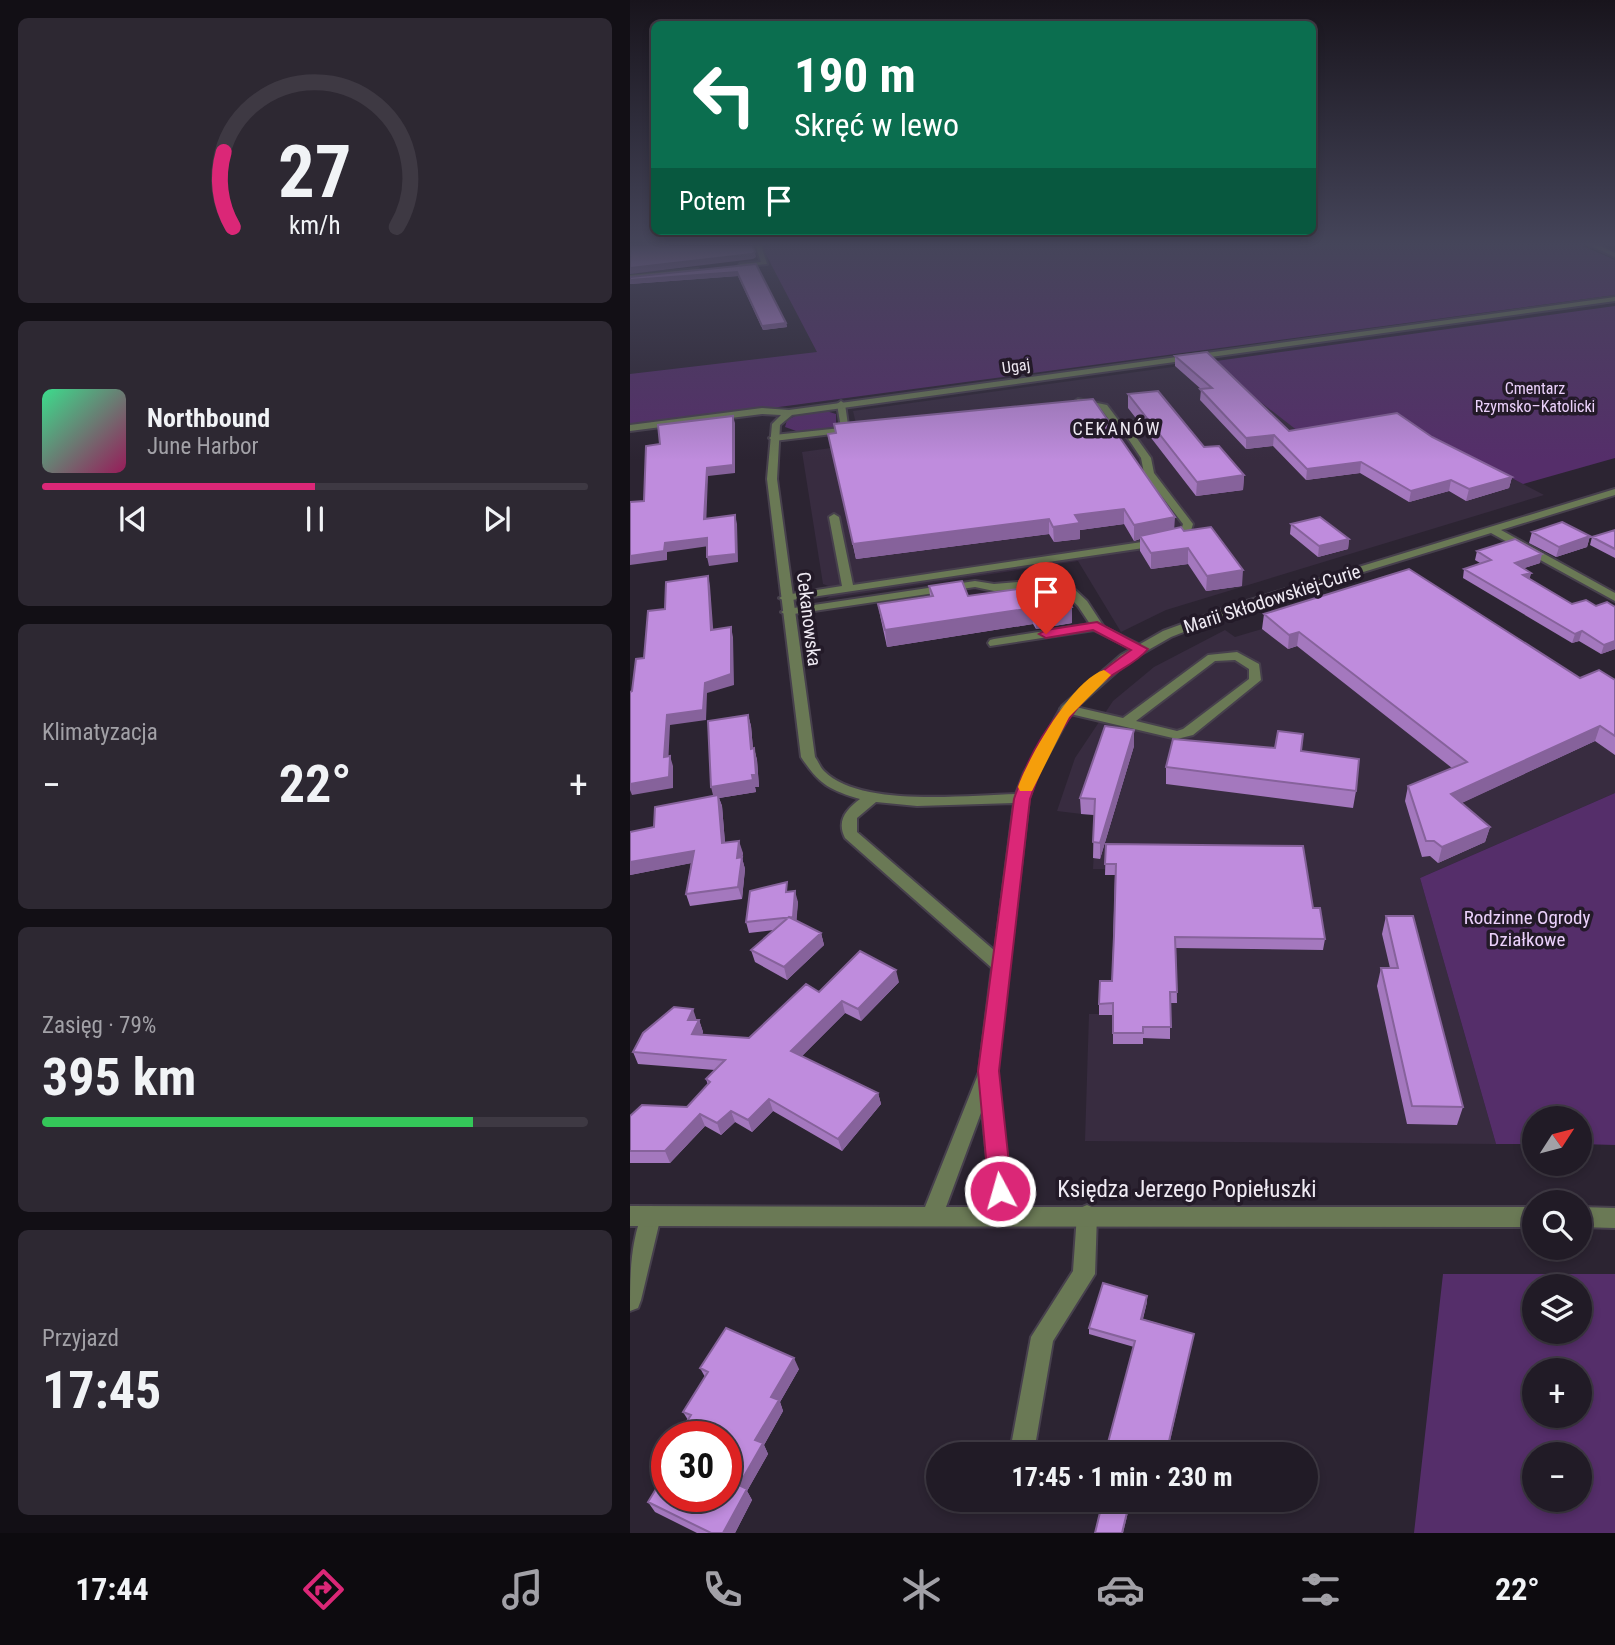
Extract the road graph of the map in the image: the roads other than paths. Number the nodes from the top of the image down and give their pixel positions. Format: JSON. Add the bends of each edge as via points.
{"nodes":[{"id":1,"x":1486,"y":317,"type":"edge"},
{"id":2,"x":841,"y":404,"type":"junction"},
{"id":3,"x":1064,"y":404,"type":"edge"},
{"id":4,"x":789,"y":413,"type":"junction"},
{"id":5,"x":630,"y":428,"type":"edge"},
{"id":6,"x":774,"y":438,"type":"junction"},
{"id":7,"x":1615,"y":492,"type":"edge"},
{"id":8,"x":834,"y":517,"type":"dead end"},
{"id":9,"x":1492,"y":529,"type":"junction"},
{"id":10,"x":848,"y":589,"type":"junction"},
{"id":11,"x":785,"y":598,"type":"junction"},
{"id":12,"x":1615,"y":598,"type":"edge"},
{"id":13,"x":787,"y":612,"type":"junction"},
{"id":14,"x":1097,"y":626,"type":"junction"},
{"id":15,"x":994,"y":643,"type":"dead end"},
{"id":16,"x":1142,"y":649,"type":"junction"},
{"id":17,"x":1067,"y":709,"type":"junction"},
{"id":18,"x":1124,"y":724,"type":"junction"},
{"id":19,"x":873,"y":797,"type":"junction"},
{"id":20,"x":1022,"y":799,"type":"junction"},
{"id":21,"x":1000,"y":965,"type":"junction"},
{"id":22,"x":988,"y":1071,"type":"junction"},
{"id":23,"x":1003,"y":1215,"type":"junction"},
{"id":24,"x":1087,"y":1215,"type":"junction"},
{"id":25,"x":641,"y":1216,"type":"edge"},
{"id":26,"x":932,"y":1216,"type":"junction"},
{"id":27,"x":1522,"y":1217,"type":"edge"},
{"id":28,"x":1592,"y":1217,"type":"edge"},
{"id":29,"x":1615,"y":1218,"type":"edge"},
{"id":30,"x":630,"y":1300,"type":"edge"},
{"id":31,"x":1024,"y":1442,"type":"edge"}],
"edges":[{"from":1,"to":2,"type":"street","name":"Ugaj"},
{"from":2,"to":4,"type":"street","name":"Ugaj"},
{"from":2,"to":6,"type":"street","via":[[851,429]]},
{"from":3,"to":10,"type":"street","via":[[1104,407],[1128,432],[1146,457],[1149,472],[1188,524],[1185,536]]},
{"from":4,"to":5,"type":"street","name":"Ugaj","via":[[762,411]]},
{"from":4,"to":6,"type":"street","name":"Cekanowska","via":[[776,424]]},
{"from":6,"to":11,"type":"street","name":"Cekanowska","via":[[772,479]]},
{"from":7,"to":9,"type":"street","name":"Marii Skłodowskiej-Curie"},
{"from":8,"to":10,"type":"street"},
{"from":9,"to":12,"type":"street"},
{"from":9,"to":16,"type":"street","name":"Marii Skłodowskiej-Curie","via":[[1211,616]]},
{"from":10,"to":11,"type":"street"},
{"from":11,"to":13,"type":"street","name":"Cekanowska"},
{"from":13,"to":14,"type":"street","via":[[975,584],[995,590],[1049,581],[1084,602]]},
{"from":13,"to":19,"type":"street","name":"Cekanowska","via":[[808,757],[820,775]]},
{"from":14,"to":15,"type":"street"},
{"from":14,"to":16,"type":"street"},
{"from":16,"to":17,"type":"street","name":"Marii Skłodowskiej-Curie","via":[[1096,680]]},
{"from":17,"to":18,"type":"street"},
{"from":17,"to":20,"type":"street","name":"Marii Skłodowskiej-Curie","via":[[1031,772]]},
{"from":18,"to":18,"type":"street","via":[[1165,734],[1188,732],[1255,680],[1255,667],[1237,656],[1212,658]]},
{"from":19,"to":20,"type":"street","name":"Cekanowska"},
{"from":19,"to":21,"type":"street","via":[[849,817],[850,834]]},
{"from":20,"to":21,"type":"street","name":"Marii Skłodowskiej-Curie"},
{"from":21,"to":22,"type":"street","name":"Marii Skłodowskiej-Curie"},
{"from":22,"to":23,"type":"street","name":"Marii Skłodowskiej-Curie"},
{"from":22,"to":26,"type":"street","name":"Marii Skłodowskiej-Curie"},
{"from":23,"to":24,"type":"street","name":"Księdza Jerzego Popiełuszki"},
{"from":23,"to":26,"type":"street","name":"Księdza Jerzego Popiełuszki"},
{"from":24,"to":27,"type":"street","name":"Księdza Jerzego Popiełuszki"},
{"from":24,"to":31,"type":"street","via":[[1084,1274],[1042,1336]]},
{"from":25,"to":26,"type":"street","name":"Księdza Jerzego Popiełuszki"},
{"from":25,"to":30,"type":"street"},
{"from":28,"to":29,"type":"street"}]}
